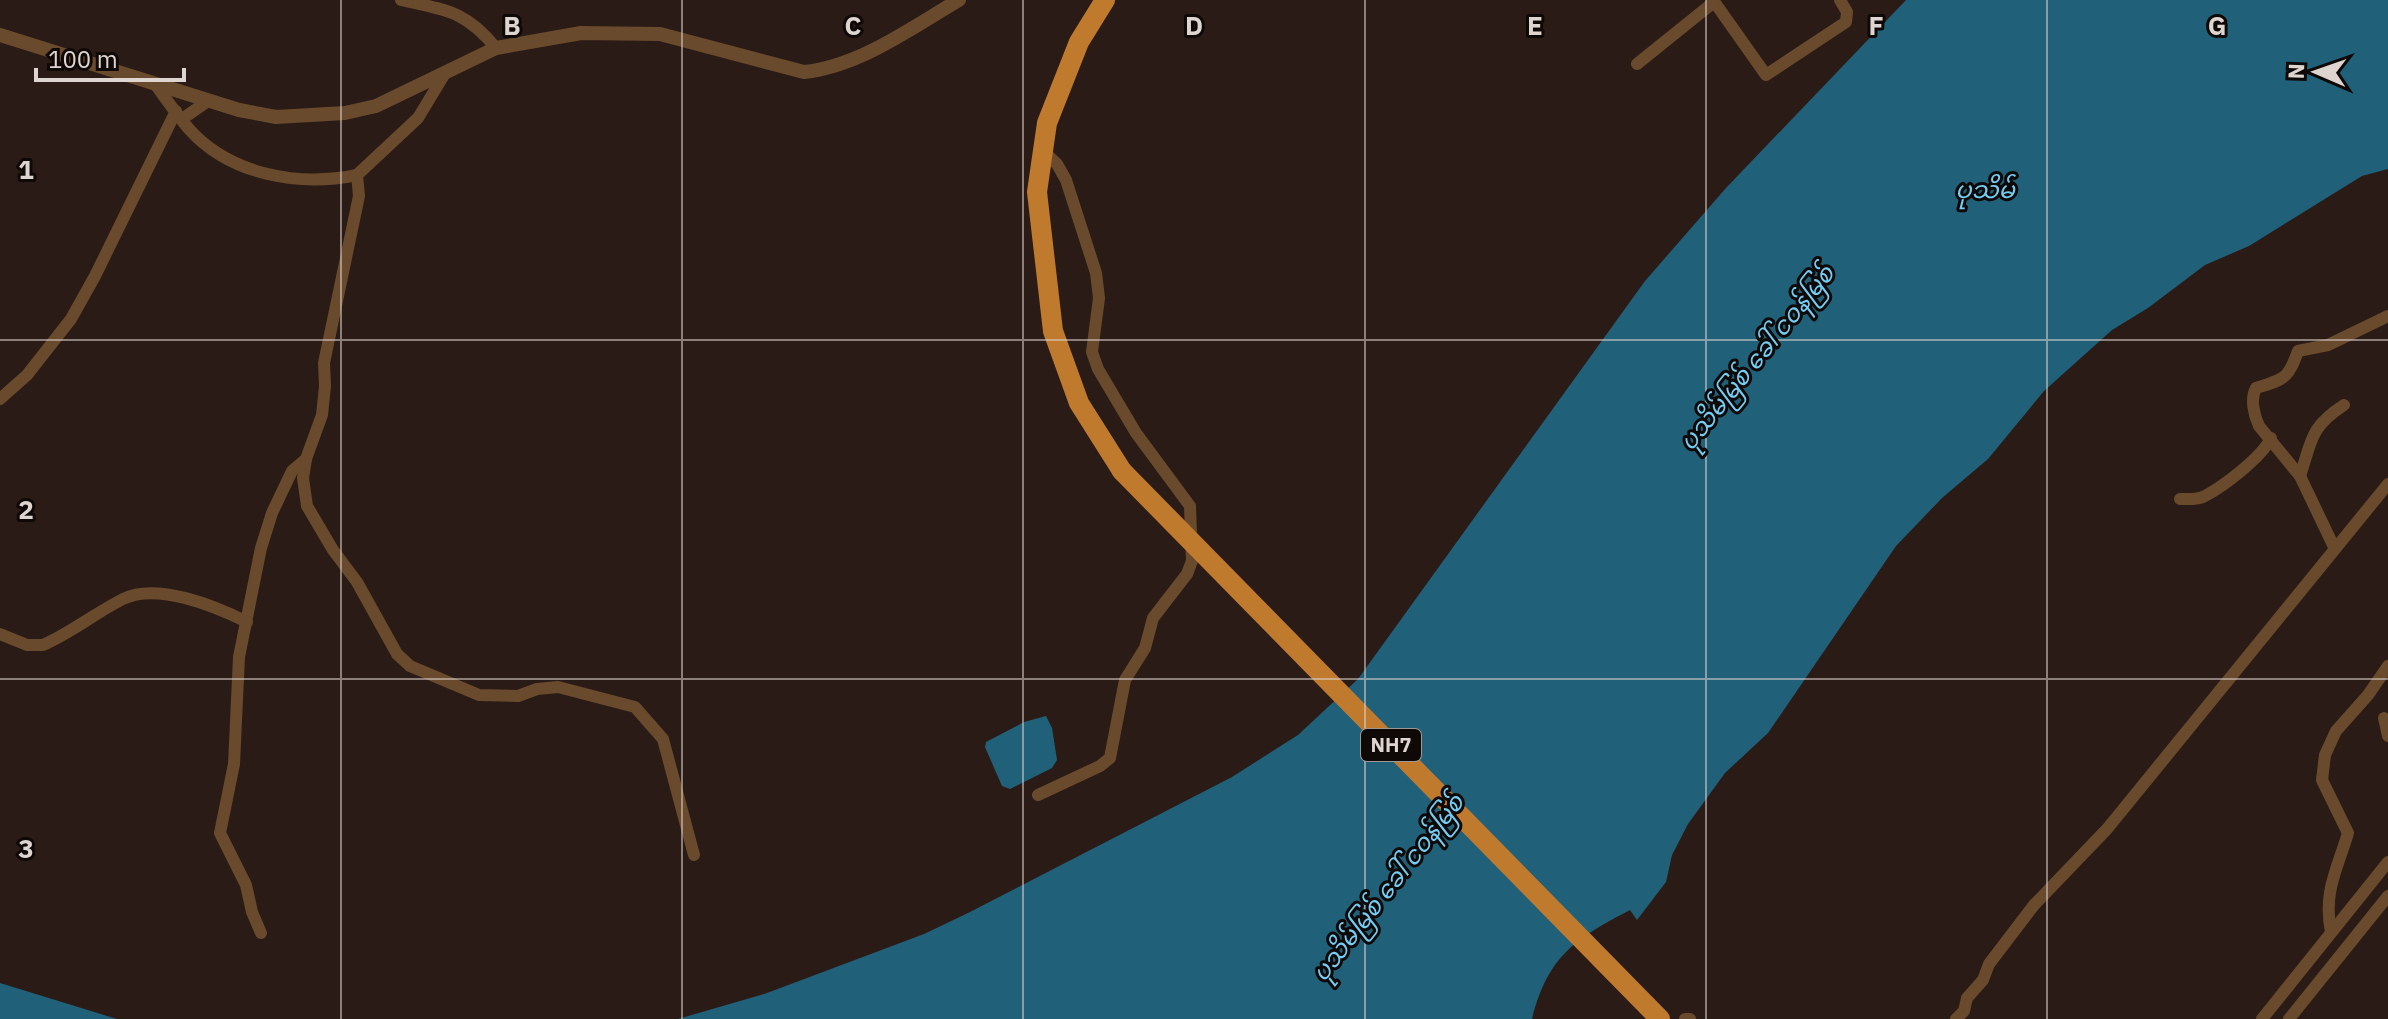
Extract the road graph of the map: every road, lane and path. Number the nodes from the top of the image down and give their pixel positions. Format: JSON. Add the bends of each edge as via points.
{"nodes":[{"id":1,"x":401,"y":0,"type":"edge"},
{"id":2,"x":959,"y":0,"type":"edge"},
{"id":3,"x":1105,"y":0,"type":"edge"},
{"id":4,"x":1840,"y":0,"type":"edge"},
{"id":5,"x":1714,"y":1,"type":"edge"},
{"id":6,"x":0,"y":35,"type":"edge"},
{"id":7,"x":496,"y":48,"type":"junction"},
{"id":8,"x":1637,"y":64,"type":"dead end"},
{"id":9,"x":444,"y":75,"type":"junction"},
{"id":10,"x":155,"y":84,"type":"junction"},
{"id":11,"x":208,"y":101,"type":"junction"},
{"id":12,"x":179,"y":115,"type":"junction"},
{"id":13,"x":1043,"y":151,"type":"junction"},
{"id":14,"x":357,"y":175,"type":"junction"},
{"id":15,"x":2388,"y":316,"type":"edge"},
{"id":16,"x":0,"y":399,"type":"edge"},
{"id":17,"x":2344,"y":405,"type":"dead end"},
{"id":18,"x":2271,"y":438,"type":"junction"},
{"id":19,"x":306,"y":459,"type":"junction"},
{"id":20,"x":2300,"y":476,"type":"junction"},
{"id":21,"x":2388,"y":484,"type":"edge"},
{"id":22,"x":2180,"y":499,"type":"dead end"},
{"id":23,"x":2334,"y":547,"type":"junction"},
{"id":24,"x":247,"y":622,"type":"junction"},
{"id":25,"x":0,"y":634,"type":"edge"},
{"id":26,"x":2388,"y":666,"type":"edge"},
{"id":27,"x":2384,"y":718,"type":"dead end"},
{"id":28,"x":2388,"y":736,"type":"edge"},
{"id":29,"x":1038,"y":795,"type":"dead end"},
{"id":30,"x":694,"y":855,"type":"dead end"},
{"id":31,"x":2388,"y":862,"type":"edge"},
{"id":32,"x":2388,"y":896,"type":"edge"},
{"id":33,"x":2331,"y":932,"type":"junction"},
{"id":34,"x":261,"y":933,"type":"dead end"},
{"id":35,"x":1660,"y":1019,"type":"edge"},
{"id":36,"x":1956,"y":1019,"type":"edge"},
{"id":37,"x":2262,"y":1019,"type":"edge"},
{"id":38,"x":2289,"y":1019,"type":"edge"}],
"edges":[{"from":1,"to":7,"type":"street","via":[[455,13],[480,29]]},
{"from":2,"to":7,"type":"street","via":[[882,45],[829,69],[804,72],[660,34],[581,33]]},
{"from":3,"to":13,"type":"highway","number":"NH7","via":[[1079,42],[1047,123]]},
{"from":4,"to":5,"type":"street","via":[[1846,22],[1766,75]]},
{"from":5,"to":8,"type":"street"},
{"from":6,"to":10,"type":"street"},
{"from":7,"to":9,"type":"street"},
{"from":9,"to":11,"type":"street","via":[[376,106],[345,113],[276,117]]},
{"from":9,"to":14,"type":"street","via":[[418,118]]},
{"from":10,"to":11,"type":"street"},
{"from":10,"to":12,"type":"street"},
{"from":11,"to":12,"type":"street"},
{"from":12,"to":14,"type":"street","via":[[204,143],[241,166],[286,178],[334,180]]},
{"from":12,"to":16,"type":"street","via":[[71,319],[37,365]]},
{"from":13,"to":29,"type":"street","via":[[1066,180],[1096,273],[1099,298],[1092,352],[1098,369],[1136,433],[1190,506],[1192,561],[1153,618],[1145,648],[1125,680],[1110,758]]},
{"from":13,"to":35,"type":"highway","number":"NH7","bridge":true,"via":[[1037,192],[1053,331],[1079,403],[1122,471]]},
{"from":14,"to":19,"type":"street","via":[[359,196],[324,363],[322,415]]},
{"from":15,"to":18,"type":"street","via":[[2328,345],[2302,349],[2290,372],[2256,388],[2255,416]]},
{"from":17,"to":20,"type":"street","via":[[2317,426]]},
{"from":18,"to":20,"type":"street"},
{"from":18,"to":22,"type":"street","via":[[2250,463],[2202,498]]},
{"from":19,"to":24,"type":"street","via":[[292,471],[272,513]]},
{"from":19,"to":30,"type":"street","via":[[307,506],[397,654],[410,666],[479,695],[518,696],[558,687],[635,707],[663,739]]},
{"from":20,"to":23,"type":"street"},
{"from":21,"to":23,"type":"street"},
{"from":23,"to":36,"type":"street","via":[[2107,829],[2034,905]]},
{"from":24,"to":25,"type":"street","via":[[195,601],[146,594],[125,598],[43,645]]},
{"from":24,"to":34,"type":"street","via":[[239,657],[234,764],[220,833],[246,885]]},
{"from":26,"to":33,"type":"street","via":[[2336,731],[2325,755],[2322,780],[2348,833],[2330,880]]},
{"from":27,"to":28,"type":"street"},
{"from":31,"to":33,"type":"street"},
{"from":32,"to":38,"type":"street"},
{"from":33,"to":37,"type":"street"}]}
